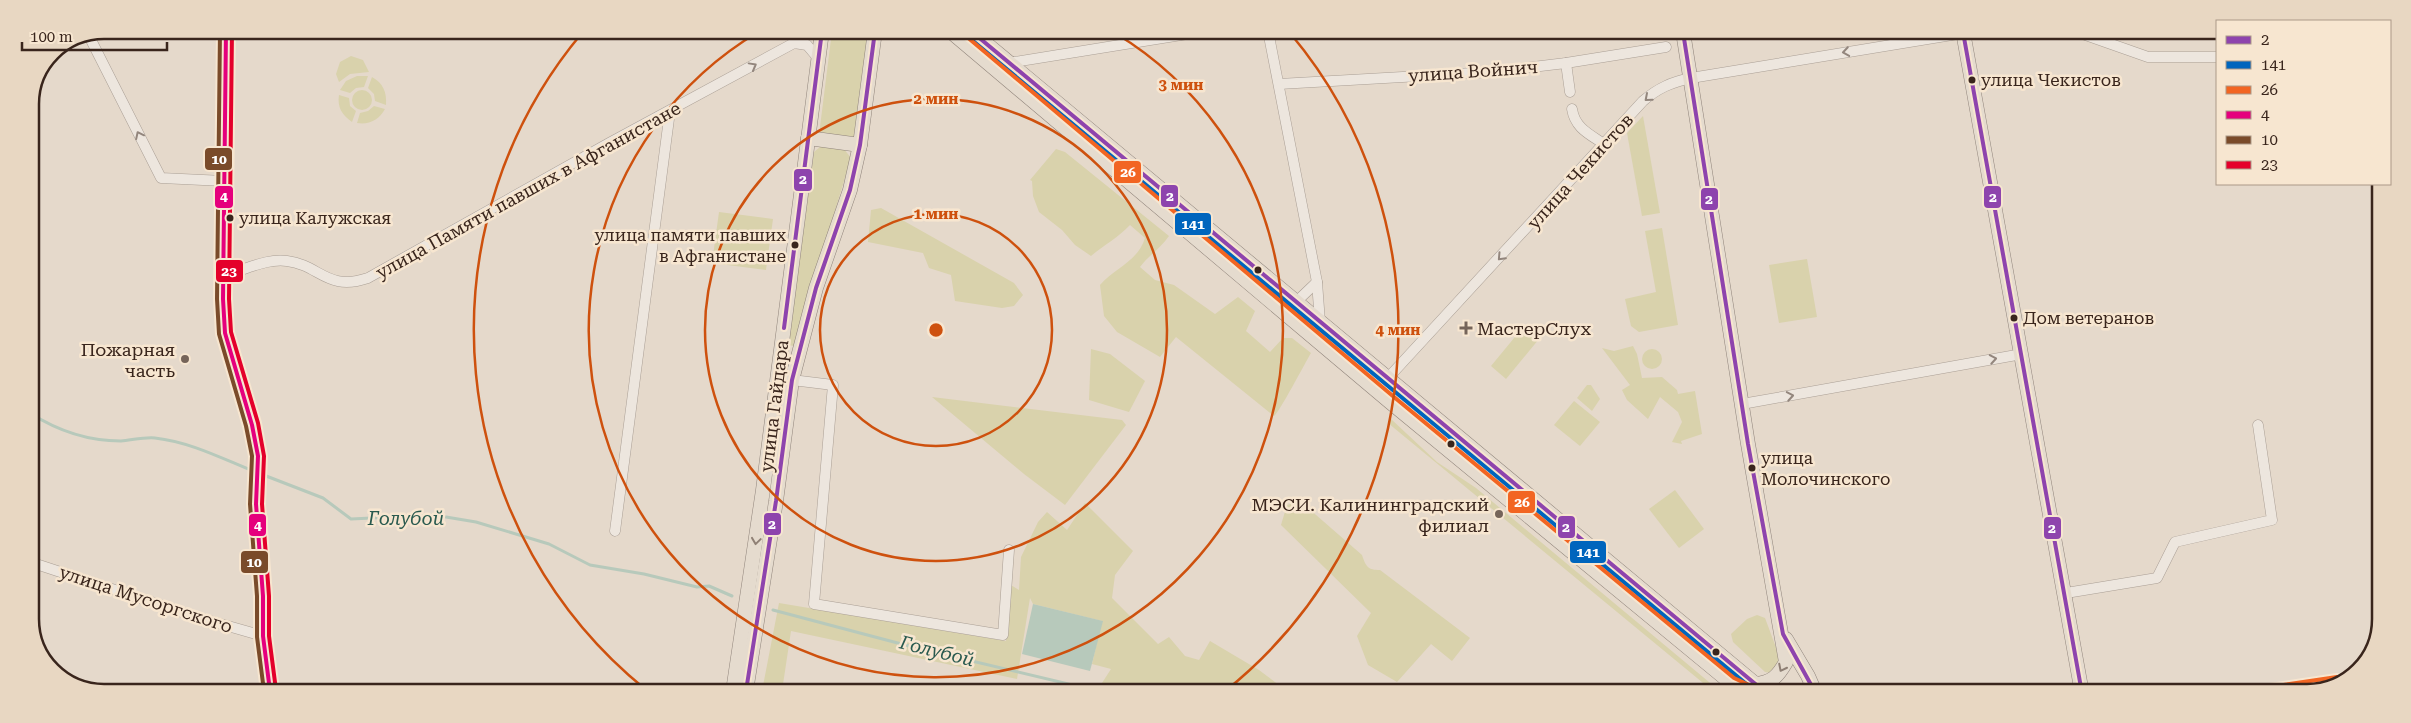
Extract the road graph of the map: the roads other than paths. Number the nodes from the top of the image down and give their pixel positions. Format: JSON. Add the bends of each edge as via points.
{"nodes":[{"id":1,"x":226,"y":39,"type":"edge"},
{"id":2,"x":821,"y":39,"type":"edge"},
{"id":3,"x":874,"y":39,"type":"edge"},
{"id":4,"x":959,"y":39,"type":"edge"},
{"id":5,"x":980,"y":39,"type":"edge"},
{"id":6,"x":1156,"y":39,"type":"edge"},
{"id":7,"x":1270,"y":39,"type":"edge"},
{"id":8,"x":1684,"y":39,"type":"edge"},
{"id":9,"x":1923,"y":39,"type":"edge"},
{"id":10,"x":1966,"y":39,"type":"edge"},
{"id":11,"x":2097,"y":39,"type":"edge"},
{"id":12,"x":92,"y":40,"type":"edge"},
{"id":13,"x":1666,"y":47,"type":"dead end"},
{"id":14,"x":2216,"y":57,"type":"edge"},
{"id":15,"x":818,"y":58,"type":"junction"},
{"id":16,"x":1008,"y":63,"type":"junction"},
{"id":17,"x":1566,"y":63,"type":"junction"},
{"id":18,"x":1691,"y":78,"type":"junction"},
{"id":19,"x":1279,"y":84,"type":"junction"},
{"id":20,"x":1570,"y":92,"type":"dead end"},
{"id":21,"x":1572,"y":109,"type":"dead end"},
{"id":22,"x":670,"y":111,"type":"junction"},
{"id":23,"x":808,"y":138,"type":"junction"},
{"id":24,"x":1604,"y":144,"type":"junction"},
{"id":25,"x":860,"y":145,"type":"junction"},
{"id":26,"x":224,"y":181,"type":"junction"},
{"id":27,"x":223,"y":275,"type":"junction"},
{"id":28,"x":1317,"y":282,"type":"junction"},
{"id":29,"x":1296,"y":302,"type":"junction"},
{"id":30,"x":1320,"y":322,"type":"junction"},
{"id":31,"x":2022,"y":354,"type":"junction"},
{"id":32,"x":1388,"y":378,"type":"junction"},
{"id":33,"x":792,"y":380,"type":"junction"},
{"id":34,"x":1742,"y":404,"type":"junction"},
{"id":35,"x":2258,"y":425,"type":"dead end"},
{"id":36,"x":615,"y":531,"type":"dead end"},
{"id":37,"x":1009,"y":550,"type":"dead end"},
{"id":38,"x":39,"y":565,"type":"edge"},
{"id":39,"x":2066,"y":593,"type":"junction"},
{"id":40,"x":1783,"y":634,"type":"junction"},
{"id":41,"x":263,"y":636,"type":"junction"},
{"id":42,"x":269,"y":684,"type":"edge"},
{"id":43,"x":740,"y":684,"type":"edge"},
{"id":44,"x":740,"y":684,"type":"edge"},
{"id":45,"x":1730,"y":684,"type":"edge"},
{"id":46,"x":1750,"y":684,"type":"edge"},
{"id":47,"x":1763,"y":684,"type":"edge"},
{"id":48,"x":1812,"y":684,"type":"edge"},
{"id":49,"x":2081,"y":684,"type":"edge"}],
"edges":[{"from":1,"to":26,"type":"main road"},
{"from":2,"to":15,"type":"main road","name":"улица Гайдара"},
{"from":3,"to":25,"type":"main road","name":"улица Гайдара"},
{"from":4,"to":45,"type":"main road"},
{"from":5,"to":16,"type":"main road"},
{"from":6,"to":16,"type":"street"},
{"from":7,"to":19,"type":"street"},
{"from":8,"to":18,"type":"main road"},
{"from":9,"to":18,"type":"street","name":"улица Чекистов","one_way":true},
{"from":10,"to":31,"type":"main road"},
{"from":11,"to":14,"type":"street","via":[[2148,57]]},
{"from":26,"to":12,"type":"street","one_way":true,"via":[[161,178]]},
{"from":13,"to":17,"type":"street","name":"улица Войнич"},
{"from":22,"to":15,"type":"street","name":"улица Памяти павших в Афганистане","one_way":true,"via":[[794,43],[807,45]]},
{"from":15,"to":23,"type":"main road","name":"улица Гайдара"},
{"from":16,"to":29,"type":"main road"},
{"from":17,"to":19,"type":"street","name":"улица Войнич","via":[[1491,72]]},
{"from":17,"to":20,"type":"street"},
{"from":18,"to":24,"type":"street","name":"улица Чекистов","one_way":true,"via":[[1660,88]]},
{"from":18,"to":34,"type":"main road"},
{"from":19,"to":28,"type":"street"},
{"from":21,"to":24,"type":"street","via":[[1579,127]]},
{"from":22,"to":27,"type":"street","name":"улица Памяти павших в Афганистане","via":[[368,278],[346,283],[336,281],[289,261],[267,262]]},
{"from":22,"to":36,"type":"street"},
{"from":23,"to":25,"type":"main road"},
{"from":23,"to":43,"type":"main road","name":"улица Гайдара","one_way":true},
{"from":24,"to":32,"type":"street","name":"улица Чекистов","one_way":true},
{"from":25,"to":33,"type":"main road","name":"улица Гайдара","via":[[850,190],[802,334]]},
{"from":26,"to":27,"type":"main road"},
{"from":27,"to":41,"type":"main road","via":[[225,333],[252,425],[258,464],[256,504]]},
{"from":28,"to":29,"type":"street"},
{"from":28,"to":30,"type":"street"},
{"from":29,"to":30,"type":"main road"},
{"from":30,"to":32,"type":"main road"},
{"from":34,"to":31,"type":"street","one_way":true},
{"from":31,"to":39,"type":"main road"},
{"from":32,"to":46,"type":"main road"},
{"from":33,"to":37,"type":"street","name":"улица Гайдара","via":[[833,385],[814,604],[1003,635]]},
{"from":33,"to":44,"type":"main road","name":"улица Гайдара","via":[[776,502]]},
{"from":34,"to":40,"type":"main road"},
{"from":35,"to":39,"type":"street","via":[[2272,520],[2175,542],[2157,578]]},
{"from":38,"to":41,"type":"street","name":"улица Мусоргского"},
{"from":39,"to":49,"type":"main road"},
{"from":40,"to":47,"type":"main road","one_way":true,"via":[[1786,662],[1777,678]]},
{"from":40,"to":48,"type":"main road"},
{"from":41,"to":42,"type":"main road"}]}
